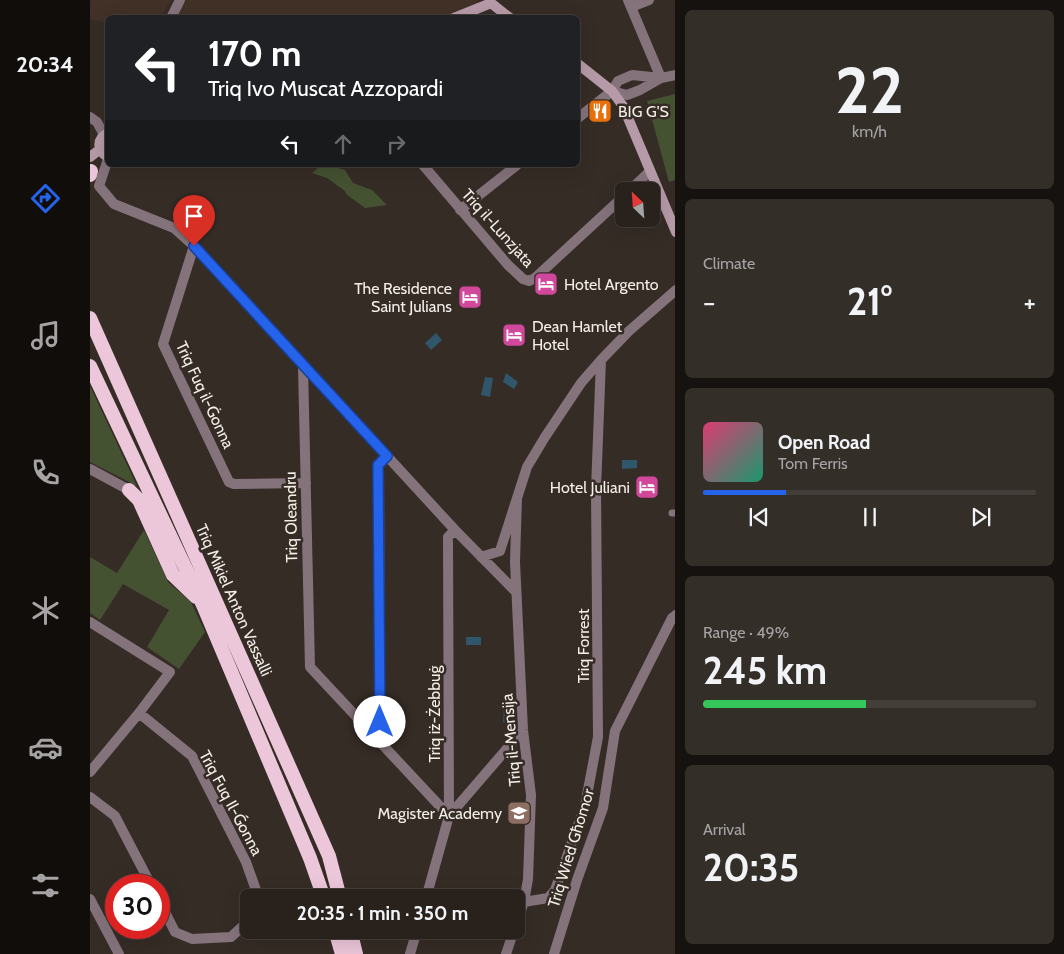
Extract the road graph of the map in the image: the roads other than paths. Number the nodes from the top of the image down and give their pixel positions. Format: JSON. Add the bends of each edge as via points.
{"nodes":[{"id":1,"x":180,"y":0,"type":"edge"},
{"id":2,"x":649,"y":0,"type":"edge"},
{"id":3,"x":490,"y":2,"type":"edge"},
{"id":4,"x":629,"y":4,"type":"edge"},
{"id":5,"x":175,"y":15,"type":"edge"},
{"id":6,"x":461,"y":15,"type":"edge"},
{"id":7,"x":506,"y":15,"type":"edge"},
{"id":8,"x":580,"y":66,"type":"edge"},
{"id":9,"x":675,"y":75,"type":"edge"},
{"id":10,"x":661,"y":78,"type":"junction"},
{"id":11,"x":612,"y":91,"type":"junction"},
{"id":12,"x":580,"y":116,"type":"edge"},
{"id":13,"x":90,"y":117,"type":"edge"},
{"id":14,"x":105,"y":133,"type":"edge"},
{"id":15,"x":105,"y":135,"type":"edge"},
{"id":16,"x":105,"y":156,"type":"edge"},
{"id":17,"x":425,"y":167,"type":"edge"},
{"id":18,"x":514,"y":167,"type":"edge"},
{"id":19,"x":90,"y":169,"type":"edge"},
{"id":20,"x":650,"y":171,"type":"junction"},
{"id":21,"x":638,"y":182,"type":"edge"},
{"id":22,"x":615,"y":204,"type":"edge"},
{"id":23,"x":460,"y":210,"type":"junction"},
{"id":24,"x":675,"y":232,"type":"edge"},
{"id":25,"x":194,"y":246,"type":"junction"},
{"id":26,"x":675,"y":290,"type":"edge"},
{"id":27,"x":90,"y":318,"type":"edge"},
{"id":28,"x":601,"y":360,"type":"junction"},
{"id":29,"x":90,"y":366,"type":"edge"},
{"id":30,"x":304,"y":367,"type":"junction"},
{"id":31,"x":387,"y":456,"type":"junction"},
{"id":32,"x":90,"y":469,"type":"edge"},
{"id":33,"x":306,"y":483,"type":"junction"},
{"id":34,"x":129,"y":490,"type":"joint"},
{"id":35,"x":517,"y":498,"type":"junction"},
{"id":36,"x":455,"y":530,"type":"junction"},
{"id":37,"x":500,"y":551,"type":"junction"},
{"id":38,"x":515,"y":551,"type":"junction"},
{"id":39,"x":482,"y":557,"type":"junction"},
{"id":40,"x":516,"y":592,"type":"junction"},
{"id":41,"x":203,"y":605,"type":"junction"},
{"id":42,"x":675,"y":615,"type":"edge"},
{"id":43,"x":90,"y":622,"type":"edge"},
{"id":44,"x":139,"y":713,"type":"junction"},
{"id":45,"x":523,"y":730,"type":"junction"},
{"id":46,"x":615,"y":731,"type":"junction"},
{"id":47,"x":598,"y":736,"type":"junction"},
{"id":48,"x":380,"y":742,"type":"junction"},
{"id":49,"x":90,"y":772,"type":"edge"},
{"id":50,"x":90,"y":797,"type":"edge"},
{"id":51,"x":449,"y":816,"type":"junction"},
{"id":52,"x":145,"y":874,"type":"edge"},
{"id":53,"x":256,"y":889,"type":"edge"},
{"id":54,"x":321,"y":889,"type":"edge"},
{"id":55,"x":338,"y":889,"type":"edge"},
{"id":56,"x":429,"y":889,"type":"edge"},
{"id":57,"x":525,"y":896,"type":"edge"},
{"id":58,"x":90,"y":899,"type":"edge"},
{"id":59,"x":525,"y":902,"type":"edge"},
{"id":60,"x":170,"y":922,"type":"edge"},
{"id":61,"x":240,"y":929,"type":"edge"},
{"id":62,"x":338,"y":939,"type":"edge"},
{"id":63,"x":352,"y":939,"type":"edge"},
{"id":64,"x":414,"y":939,"type":"edge"},
{"id":65,"x":511,"y":939,"type":"edge"},
{"id":66,"x":119,"y":954,"type":"edge"},
{"id":67,"x":342,"y":954,"type":"edge"},
{"id":68,"x":356,"y":954,"type":"edge"},
{"id":69,"x":410,"y":954,"type":"edge"},
{"id":70,"x":506,"y":954,"type":"edge"},
{"id":71,"x":554,"y":954,"type":"edge"}],
"edges":[{"from":1,"to":5,"type":"street"},
{"from":2,"to":4,"type":"street"},
{"from":3,"to":6,"type":"main road"},
{"from":3,"to":7,"type":"main road"},
{"from":4,"to":10,"type":"street"},
{"from":8,"to":11,"type":"main road"},
{"from":9,"to":10,"type":"street"},
{"from":10,"to":11,"type":"street","via":[[627,95]]},
{"from":10,"to":11,"type":"street","via":[[632,75],[618,81]]},
{"from":11,"to":12,"type":"street"},
{"from":11,"to":20,"type":"main road","via":[[623,106]]},
{"from":13,"to":14,"type":"street"},
{"from":15,"to":16,"type":"main road","via":[[99,141]]},
{"from":16,"to":19,"type":"main road"},
{"from":16,"to":25,"type":"street","via":[[99,186],[114,204],[174,228]]},
{"from":17,"to":23,"type":"street","name":"Triq il-Lunzjata"},
{"from":18,"to":23,"type":"street"},
{"from":20,"to":21,"type":"street"},
{"from":20,"to":24,"type":"main road"},
{"from":22,"to":23,"type":"street","name":"Triq il-Lunzjata","via":[[528,281],[508,265]]},
{"from":25,"to":30,"type":"street"},
{"from":25,"to":33,"type":"street","name":"Triq Fuq il-Ġonna","via":[[163,344],[229,482]]},
{"from":26,"to":28,"type":"street","name":"Triq il-Mensija"},
{"from":27,"to":55,"type":"highway","name":"Triq Mikiel Anton Vassalli","via":[[329,856]]},
{"from":28,"to":35,"type":"street","name":"Triq il-Mensija","via":[[545,436],[527,467]]},
{"from":28,"to":47,"type":"street","name":"Triq Forrest","via":[[596,489]]},
{"from":29,"to":41,"type":"highway","name":"Triq Mikiel Anton Vassalli"},
{"from":30,"to":31,"type":"street"},
{"from":30,"to":33,"type":"street","name":"Triq Oleandru"},
{"from":31,"to":36,"type":"street"},
{"from":31,"to":48,"type":"street","via":[[378,465]]},
{"from":32,"to":34,"type":"street"},
{"from":33,"to":48,"type":"street","name":"Triq Oleandru","via":[[310,667]]},
{"from":34,"to":41,"type":"highway","via":[[139,500],[173,575]]},
{"from":35,"to":37,"type":"street","name":"Triq il-Mensija"},
{"from":35,"to":38,"type":"street","name":"Triq il-Mensija"},
{"from":36,"to":39,"type":"street"},
{"from":36,"to":51,"type":"street","name":"Triq iż-Żebbuġ","via":[[448,536]]},
{"from":37,"to":38,"type":"street"},
{"from":37,"to":39,"type":"street"},
{"from":38,"to":40,"type":"street","name":"Triq il-Mensija"},
{"from":39,"to":40,"type":"street"},
{"from":40,"to":45,"type":"street","name":"Triq il-Mensija"},
{"from":41,"to":54,"type":"highway","name":"Triq Mikiel Anton Vassalli"},
{"from":42,"to":46,"type":"street","name":"Triq Wied Għomor"},
{"from":43,"to":44,"type":"street","via":[[170,672]]},
{"from":44,"to":49,"type":"street"},
{"from":44,"to":53,"type":"street","name":"Triq Fuq Il-Ǵonna","via":[[192,756],[246,862]]},
{"from":45,"to":51,"type":"street"},
{"from":45,"to":57,"type":"street","name":"Triq il-Mensija","via":[[531,795]]},
{"from":46,"to":47,"type":"street"},
{"from":46,"to":71,"type":"street","name":"Triq Wied Għomor","via":[[603,808]]},
{"from":47,"to":59,"type":"street","name":"Triq Forrest","via":[[585,806],[555,890],[548,898]]},
{"from":48,"to":51,"type":"street"},
{"from":50,"to":52,"type":"street","via":[[115,816]]},
{"from":51,"to":56,"type":"street","name":"Triq iż-Żebbuġ"},
{"from":58,"to":66,"type":"street"},
{"from":60,"to":61,"type":"street","via":[[175,932],[192,939],[231,937]]},
{"from":62,"to":67,"type":"highway"},
{"from":63,"to":68,"type":"highway"},
{"from":64,"to":69,"type":"street"},
{"from":65,"to":70,"type":"street"}]}
